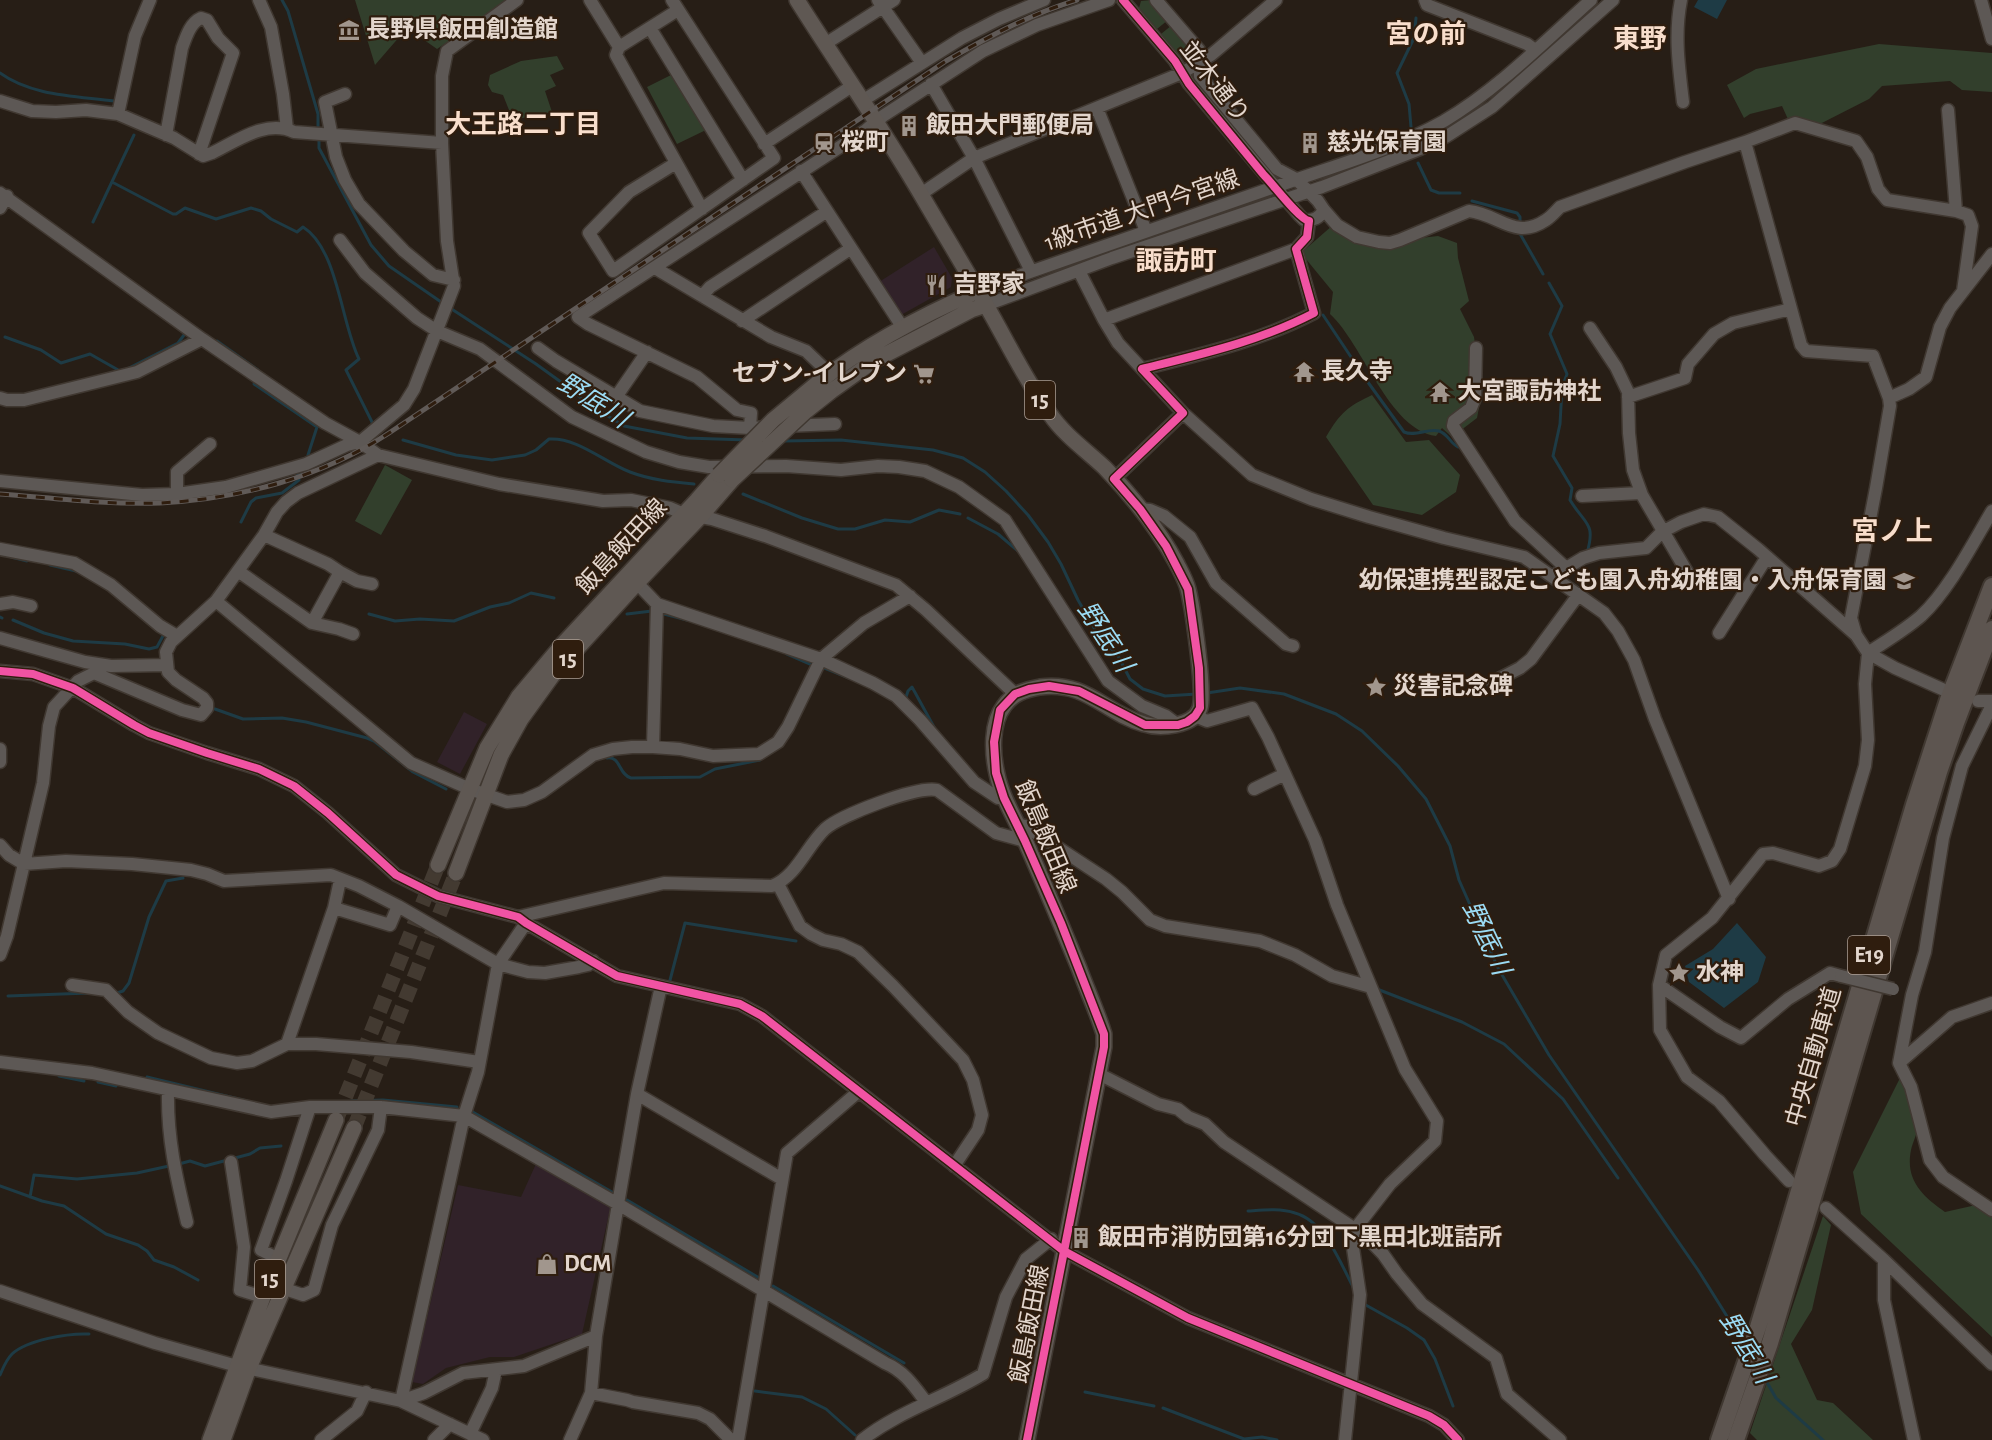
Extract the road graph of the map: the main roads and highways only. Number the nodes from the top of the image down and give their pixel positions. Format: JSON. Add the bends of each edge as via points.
{"nodes":[{"id":1,"x":797,"y":0,"type":"edge"},
{"id":2,"x":982,"y":298,"type":"junction"},
{"id":3,"x":826,"y":382,"type":"junction"},
{"id":4,"x":726,"y":477,"type":"junction"},
{"id":5,"x":1992,"y":586,"type":"edge"},
{"id":6,"x":1992,"y":629,"type":"edge"},
{"id":7,"x":438,"y":865,"type":"tunnel mouth"},
{"id":8,"x":456,"y":873,"type":"tunnel mouth"},
{"id":9,"x":336,"y":1120,"type":"tunnel mouth"},
{"id":10,"x":354,"y":1128,"type":"tunnel mouth"},
{"id":11,"x":243,"y":1367,"type":"junction"},
{"id":12,"x":210,"y":1440,"type":"edge"},
{"id":13,"x":223,"y":1440,"type":"edge"},
{"id":14,"x":1027,"y":1440,"type":"edge"},
{"id":15,"x":1719,"y":1440,"type":"edge"},
{"id":16,"x":1736,"y":1440,"type":"edge"}],
"edges":[{"from":1,"to":2,"type":"main road","number":"15","via":[[877,122]]},
{"from":2,"to":3,"type":"main road","name":"飯島飯田線","number":"15","via":[[971,310]]},
{"from":2,"to":3,"type":"main road","name":"飯島飯田線","number":"15","via":[[903,328],[865,349]]},
{"from":2,"to":14,"type":"main road","name":"飯島飯田線","number":"15","via":[[1053,419],[1114,479],[1171,554],[1188,589],[1201,684],[1198,712],[1178,725],[1145,725],[1089,694],[1049,686],[1015,694],[1000,710],[994,742],[996,773],[1004,798],[1061,923],[1104,1034]]},
{"from":3,"to":4,"type":"main road","name":"飯島飯田線","number":"15","bridge":true,"via":[[791,425]]},
{"from":4,"to":7,"type":"main road","name":"飯島飯田線","number":"15","via":[[684,514],[533,678],[487,748]]},
{"from":4,"to":8,"type":"main road","name":"飯島飯田線","number":"15","via":[[700,517],[552,676],[521,719],[501,755]]},
{"from":5,"to":15,"type":"highway","name":"中央自動車道","number":"E19","via":[[1948,700],[1914,805],[1758,1328]]},
{"from":6,"to":16,"type":"highway","name":"中央自動車道","number":"E19","via":[[1932,793],[1770,1343]]},
{"from":9,"to":11,"type":"main road","number":"15","via":[[263,1298]]},
{"from":10,"to":11,"type":"main road","number":"15","via":[[285,1289]]},
{"from":11,"to":12,"type":"main road","number":"15"},
{"from":11,"to":13,"type":"main road","number":"15"}]}
